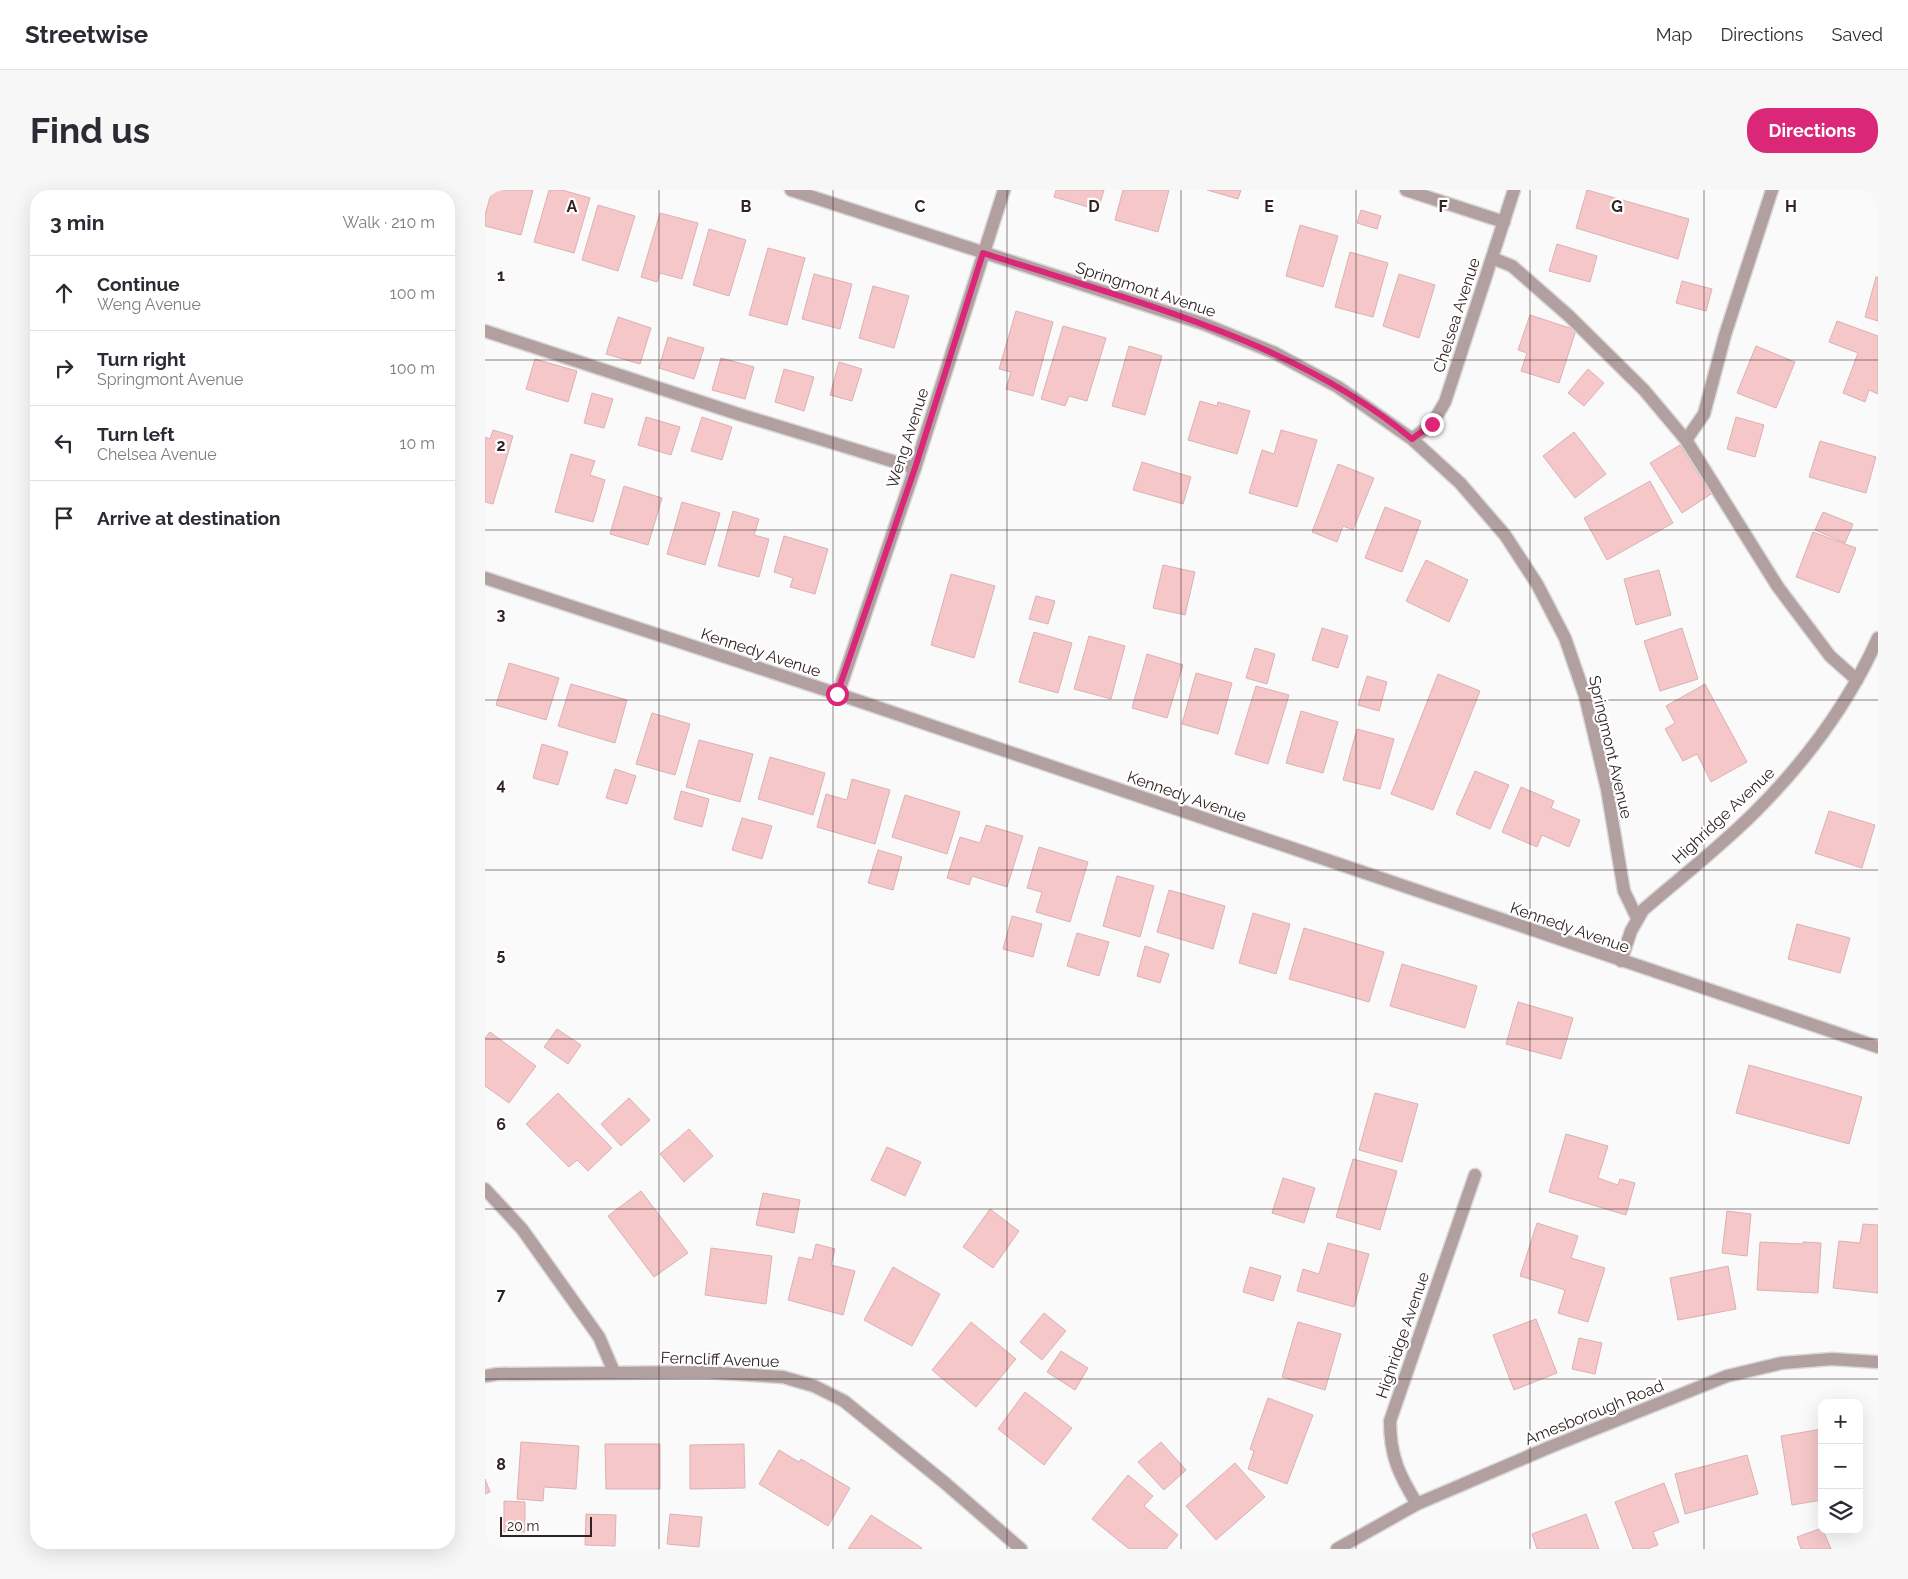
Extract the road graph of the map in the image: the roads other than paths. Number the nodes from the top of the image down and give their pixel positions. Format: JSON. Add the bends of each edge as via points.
{"nodes":[{"id":1,"x":791,"y":190,"type":"edge"},
{"id":2,"x":1004,"y":190,"type":"edge"},
{"id":3,"x":1406,"y":190,"type":"edge"},
{"id":4,"x":1514,"y":190,"type":"edge"},
{"id":5,"x":1772,"y":190,"type":"edge"},
{"id":6,"x":1504,"y":222,"type":"junction"},
{"id":7,"x":983,"y":253,"type":"junction"},
{"id":8,"x":1492,"y":258,"type":"junction"},
{"id":9,"x":485,"y":331,"type":"edge"},
{"id":10,"x":1412,"y":439,"type":"junction"},
{"id":11,"x":1685,"y":440,"type":"junction"},
{"id":12,"x":915,"y":468,"type":"junction"},
{"id":13,"x":485,"y":578,"type":"edge"},
{"id":14,"x":1878,"y":638,"type":"edge"},
{"id":15,"x":1857,"y":680,"type":"junction"},
{"id":16,"x":837,"y":694,"type":"junction"},
{"id":17,"x":1637,"y":918,"type":"junction"},
{"id":18,"x":1621,"y":961,"type":"junction"},
{"id":19,"x":1878,"y":1047,"type":"edge"},
{"id":20,"x":1475,"y":1175,"type":"dead end"},
{"id":21,"x":485,"y":1189,"type":"edge"},
{"id":22,"x":1878,"y":1362,"type":"edge"},
{"id":23,"x":614,"y":1372,"type":"junction"},
{"id":24,"x":485,"y":1376,"type":"edge"},
{"id":25,"x":1417,"y":1504,"type":"junction"},
{"id":26,"x":1021,"y":1549,"type":"edge"},
{"id":27,"x":1337,"y":1549,"type":"edge"}],
"edges":[{"from":1,"to":7,"type":"street","name":"Springmont Avenue"},
{"from":2,"to":7,"type":"street","name":"Weng Avenue"},
{"from":3,"to":6,"type":"street"},
{"from":4,"to":6,"type":"street","name":"Chelsea Avenue"},
{"from":5,"to":11,"type":"street","via":[[1725,335],[1704,414]]},
{"from":6,"to":8,"type":"street","name":"Chelsea Avenue"},
{"from":7,"to":10,"type":"street","name":"Springmont Avenue","via":[[1204,324],[1275,353],[1338,387]]},
{"from":7,"to":12,"type":"street","name":"Weng Avenue"},
{"from":8,"to":10,"type":"street","name":"Chelsea Avenue","via":[[1445,402],[1432,424]]},
{"from":8,"to":11,"type":"street","via":[[1512,266],[1569,316],[1644,390]]},
{"from":9,"to":12,"type":"street"},
{"from":10,"to":17,"type":"street","name":"Springmont Avenue","via":[[1460,483],[1505,535],[1537,584],[1565,638],[1587,705],[1607,789],[1624,891]]},
{"from":11,"to":15,"type":"street","via":[[1778,587],[1830,656]]},
{"from":12,"to":16,"type":"street","name":"Weng Avenue"},
{"from":13,"to":16,"type":"street","name":"Kennedy Avenue"},
{"from":14,"to":15,"type":"street","name":"Highridge Avenue"},
{"from":15,"to":17,"type":"street","name":"Highridge Avenue","via":[[1829,725],[1785,780],[1754,813]]},
{"from":16,"to":18,"type":"street","name":"Kennedy Avenue"},
{"from":17,"to":18,"type":"street","name":"Highridge Avenue"},
{"from":18,"to":19,"type":"street","name":"Kennedy Avenue"},
{"from":20,"to":25,"type":"street","name":"Highridge Avenue","via":[[1390,1421],[1390,1442],[1399,1475]]},
{"from":21,"to":23,"type":"street","via":[[522,1229],[599,1337]]},
{"from":22,"to":25,"type":"street","name":"Amesborough Road","via":[[1832,1359],[1782,1363],[1727,1376]]},
{"from":23,"to":24,"type":"street","name":"Ferncliff Avenue"},
{"from":23,"to":26,"type":"street","name":"Ferncliff Avenue","via":[[704,1372],[783,1377],[814,1386],[844,1401]]},
{"from":25,"to":27,"type":"street","name":"Amesborough Road"}]}
